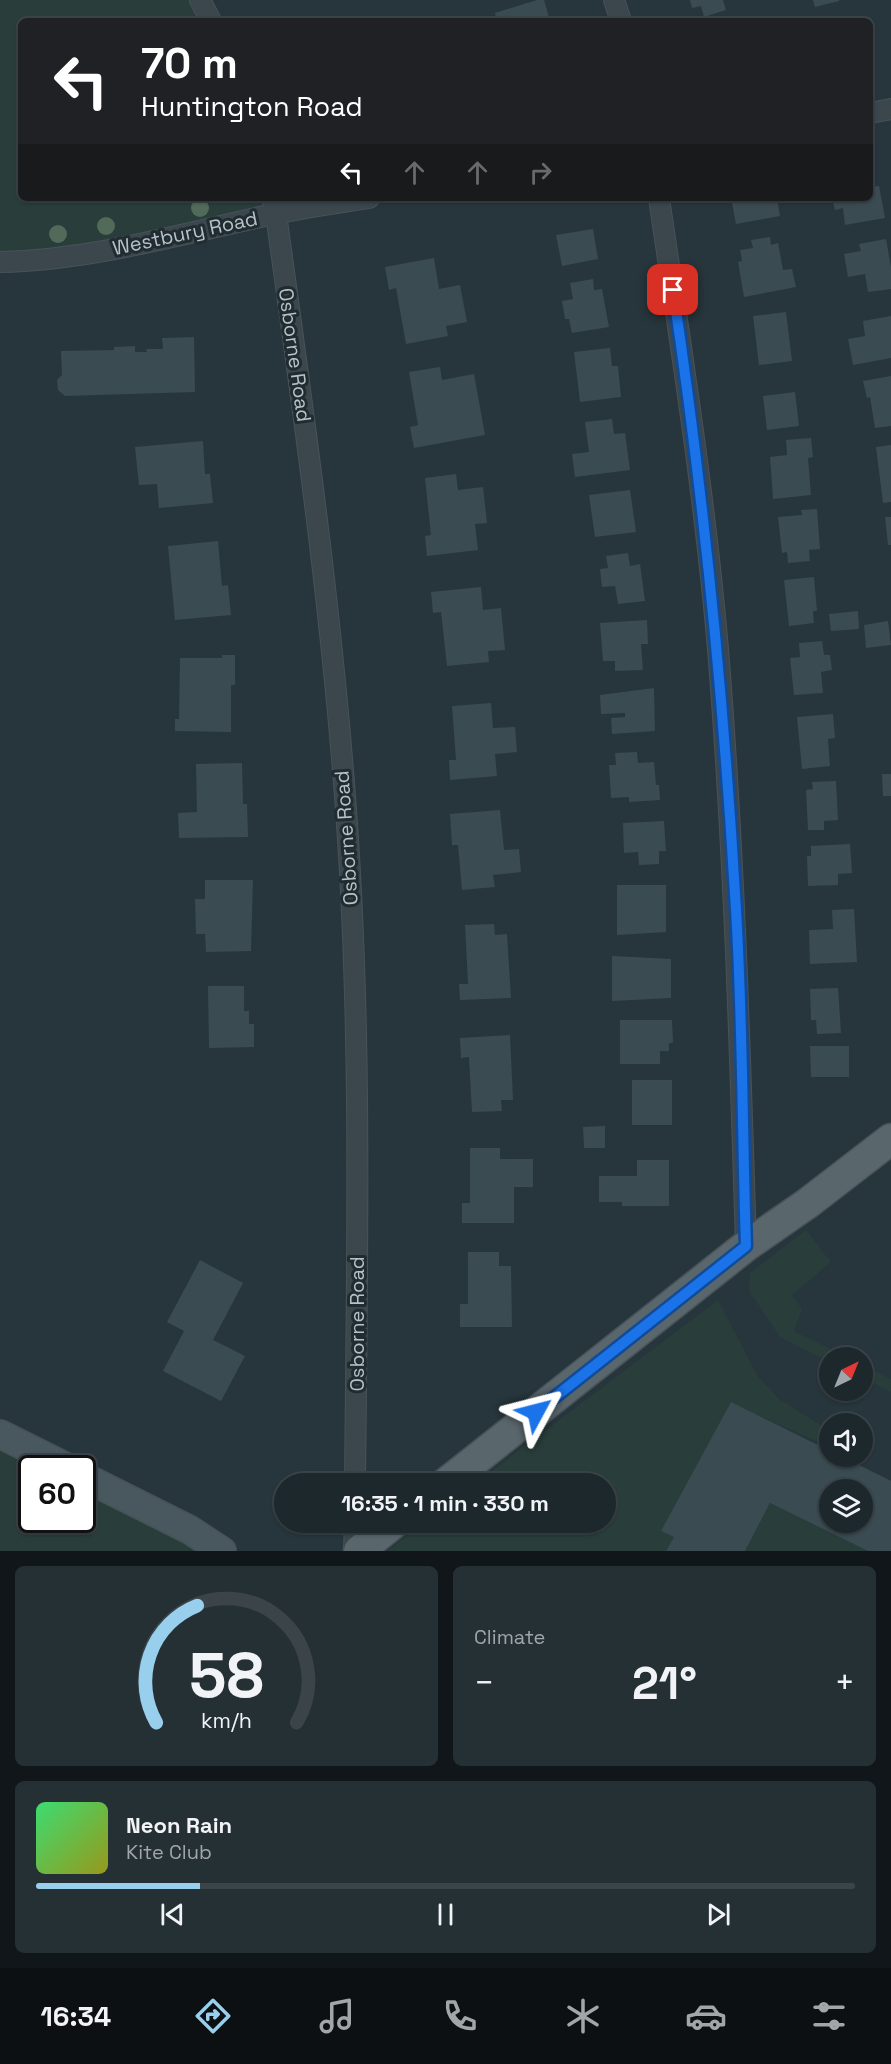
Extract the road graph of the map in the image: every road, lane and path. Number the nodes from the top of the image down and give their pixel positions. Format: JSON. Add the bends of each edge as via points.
{"nodes":[{"id":1,"x":200,"y":0,"type":"edge"},
{"id":2,"x":614,"y":0,"type":"edge"},
{"id":3,"x":209,"y":18,"type":"edge"},
{"id":4,"x":620,"y":18,"type":"edge"},
{"id":5,"x":891,"y":110,"type":"edge"},
{"id":6,"x":873,"y":113,"type":"edge"},
{"id":7,"x":333,"y":201,"type":"edge"},
{"id":8,"x":659,"y":201,"type":"edge"},
{"id":9,"x":274,"y":206,"type":"edge"},
{"id":10,"x":0,"y":262,"type":"edge"},
{"id":11,"x":891,"y":1139,"type":"edge"},
{"id":12,"x":746,"y":1246,"type":"junction"},
{"id":13,"x":0,"y":1434,"type":"edge"},
{"id":14,"x":42,"y":1455,"type":"edge"},
{"id":15,"x":355,"y":1473,"type":"edge"},
{"id":16,"x":459,"y":1473,"type":"edge"},
{"id":17,"x":96,"y":1483,"type":"edge"},
{"id":18,"x":355,"y":1533,"type":"edge"},
{"id":19,"x":381,"y":1533,"type":"edge"},
{"id":20,"x":222,"y":1551,"type":"edge"},
{"id":21,"x":354,"y":1551,"type":"edge"},
{"id":22,"x":359,"y":1551,"type":"edge"}],
"edges":[{"from":1,"to":3,"type":"street"},
{"from":2,"to":4,"type":"street"},
{"from":5,"to":6,"type":"street"},
{"from":7,"to":9,"type":"street","name":"Westbury Road"},
{"from":8,"to":12,"type":"street","via":[[693,428],[718,646],[736,897]]},
{"from":9,"to":10,"type":"street","name":"Westbury Road","via":[[168,238],[58,257]]},
{"from":9,"to":15,"type":"street","name":"Osborne Road","via":[[328,611],[347,825],[356,1029]]},
{"from":11,"to":12,"type":"main road"},
{"from":12,"to":16,"type":"main road"},
{"from":13,"to":14,"type":"main road"},
{"from":17,"to":20,"type":"main road","via":[[190,1530]]},
{"from":18,"to":21,"type":"street"},
{"from":19,"to":22,"type":"main road"}]}
